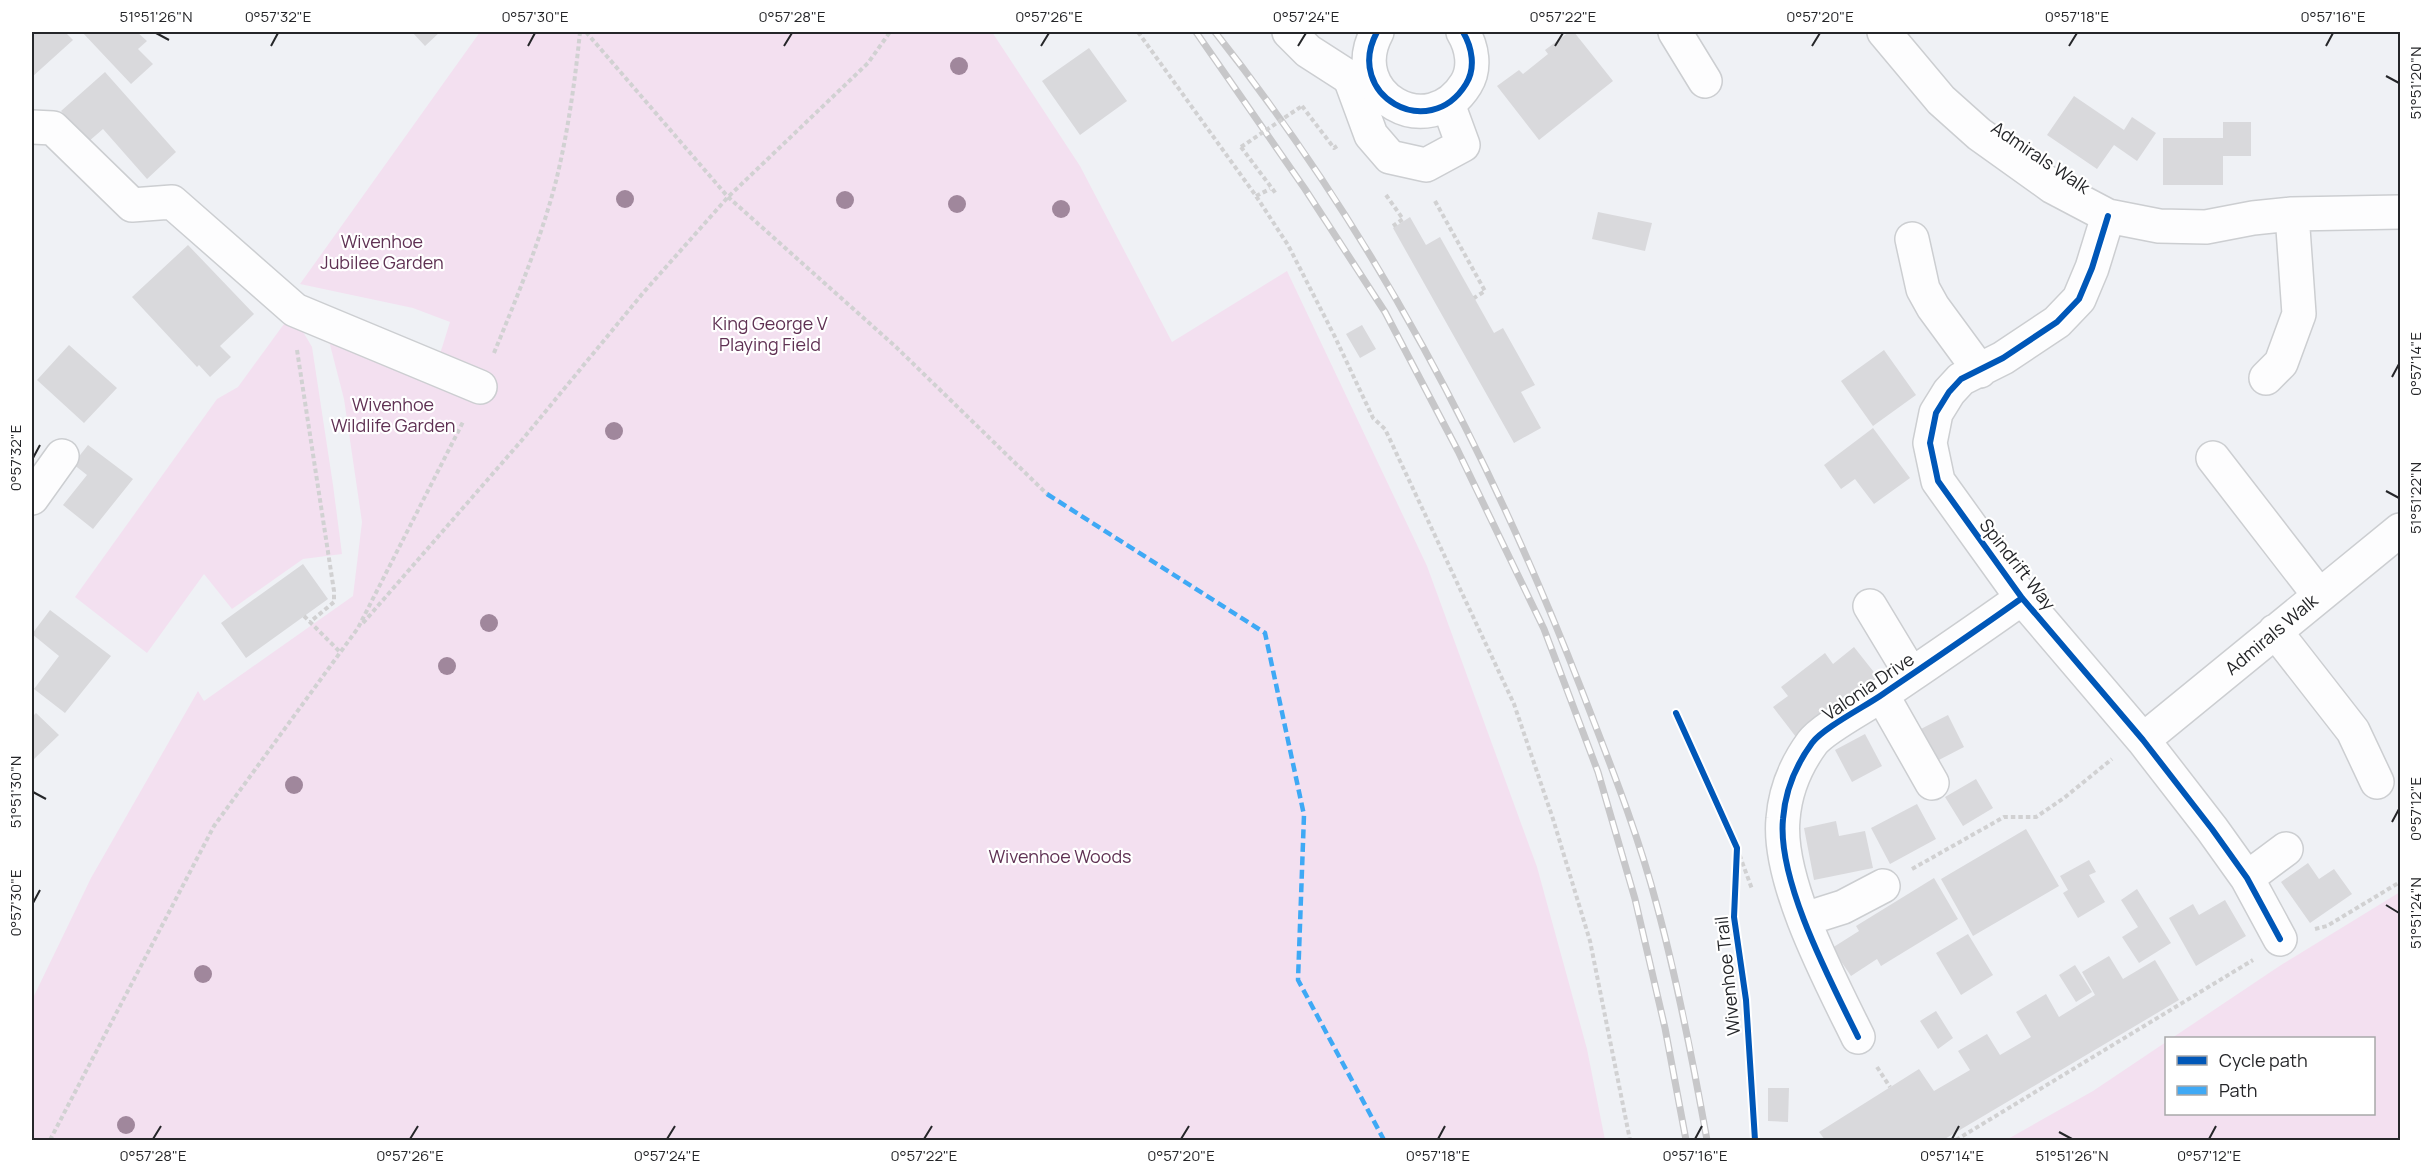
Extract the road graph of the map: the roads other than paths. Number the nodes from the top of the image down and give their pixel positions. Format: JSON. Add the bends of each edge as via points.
{"nodes":[{"id":1,"x":1289,"y":32,"type":"edge"},
{"id":2,"x":1377,"y":32,"type":"edge"},
{"id":3,"x":1465,"y":32,"type":"edge"},
{"id":4,"x":1675,"y":32,"type":"edge"},
{"id":5,"x":1884,"y":32,"type":"edge"},
{"id":6,"x":1362,"y":81,"type":"junction"},
{"id":7,"x":1705,"y":81,"type":"dead end"},
{"id":8,"x":1448,"y":104,"type":"junction"},
{"id":9,"x":32,"y":127,"type":"edge"},
{"id":10,"x":2400,"y":212,"type":"edge"},
{"id":11,"x":2292,"y":214,"type":"junction"},
{"id":12,"x":2108,"y":216,"type":"junction"},
{"id":13,"x":1912,"y":239,"type":"dead end"},
{"id":14,"x":1980,"y":371,"type":"junction"},
{"id":15,"x":2266,"y":378,"type":"dead end"},
{"id":16,"x":480,"y":387,"type":"road end"},
{"id":17,"x":62,"y":456,"type":"dead end"},
{"id":18,"x":2213,"y":458,"type":"dead end"},
{"id":19,"x":32,"y":498,"type":"edge"},
{"id":20,"x":2400,"y":530,"type":"edge"},
{"id":21,"x":2319,"y":595,"type":"junction"},
{"id":22,"x":2022,"y":598,"type":"junction"},
{"id":23,"x":1870,"y":606,"type":"dead end"},
{"id":24,"x":2276,"y":631,"type":"junction"},
{"id":25,"x":1911,"y":674,"type":"junction"},
{"id":26,"x":1882,"y":695,"type":"junction"},
{"id":27,"x":2141,"y":738,"type":"junction"},
{"id":28,"x":2377,"y":782,"type":"dead end"},
{"id":29,"x":1932,"y":783,"type":"dead end"},
{"id":30,"x":2286,"y":849,"type":"dead end"},
{"id":31,"x":2247,"y":878,"type":"junction"},
{"id":32,"x":1883,"y":886,"type":"road end"},
{"id":33,"x":1805,"y":919,"type":"junction"},
{"id":34,"x":2280,"y":939,"type":"road end"},
{"id":35,"x":1858,"y":1037,"type":"dead end"}],
"edges":[{"from":1,"to":6,"type":"street","via":[[1308,51]]},
{"from":2,"to":6,"type":"street"},
{"from":3,"to":8,"type":"street","via":[[1472,64],[1460,93]]},
{"from":4,"to":7,"type":"street"},
{"from":5,"to":12,"type":"street","name":"Admirals Walk","via":[[1941,100],[1979,134],[2053,187]]},
{"from":6,"to":8,"type":"street","via":[[1399,107],[1416,112]]},
{"from":6,"to":8,"type":"street","via":[[1371,135],[1390,157],[1426,165],[1463,145]]},
{"from":9,"to":16,"type":"street","via":[[53,128],[132,205],[172,202],[296,310]]},
{"from":10,"to":11,"type":"street","name":"Admirals Walk"},
{"from":11,"to":12,"type":"street","name":"Admirals Walk","via":[[2206,227],[2159,225]]},
{"from":11,"to":15,"type":"street","via":[[2299,314],[2282,363]]},
{"from":12,"to":14,"type":"street","name":"Spindrift Way","via":[[2079,299],[2057,322]]},
{"from":13,"to":14,"type":"street","via":[[1923,289]]},
{"from":14,"to":22,"type":"street","name":"Spindrift Way","via":[[1961,379],[1949,392],[1936,413],[1930,443],[1938,481]]},
{"from":17,"to":19,"type":"street"},
{"from":18,"to":21,"type":"street"},
{"from":20,"to":21,"type":"street","name":"Admirals Walk"},
{"from":21,"to":24,"type":"street","name":"Admirals Walk"},
{"from":22,"to":25,"type":"street","name":"Valonia Drive"},
{"from":22,"to":27,"type":"street","name":"Spindrift Way"},
{"from":23,"to":25,"type":"street"},
{"from":24,"to":27,"type":"street","name":"Admirals Walk"},
{"from":24,"to":28,"type":"street","via":[[2353,731]]},
{"from":25,"to":26,"type":"street","name":"Valonia Drive"},
{"from":26,"to":29,"type":"street"},
{"from":26,"to":33,"type":"street","name":"Valonia Drive","via":[[1813,741],[1791,779],[1782,819],[1785,852],[1791,883]]},
{"from":27,"to":31,"type":"street","name":"Spindrift Way"},
{"from":30,"to":31,"type":"street"},
{"from":31,"to":34,"type":"street","name":"Spindrift Way"},
{"from":32,"to":33,"type":"street","via":[[1843,907]]},
{"from":33,"to":35,"type":"street","name":"Valonia Drive"}]}
